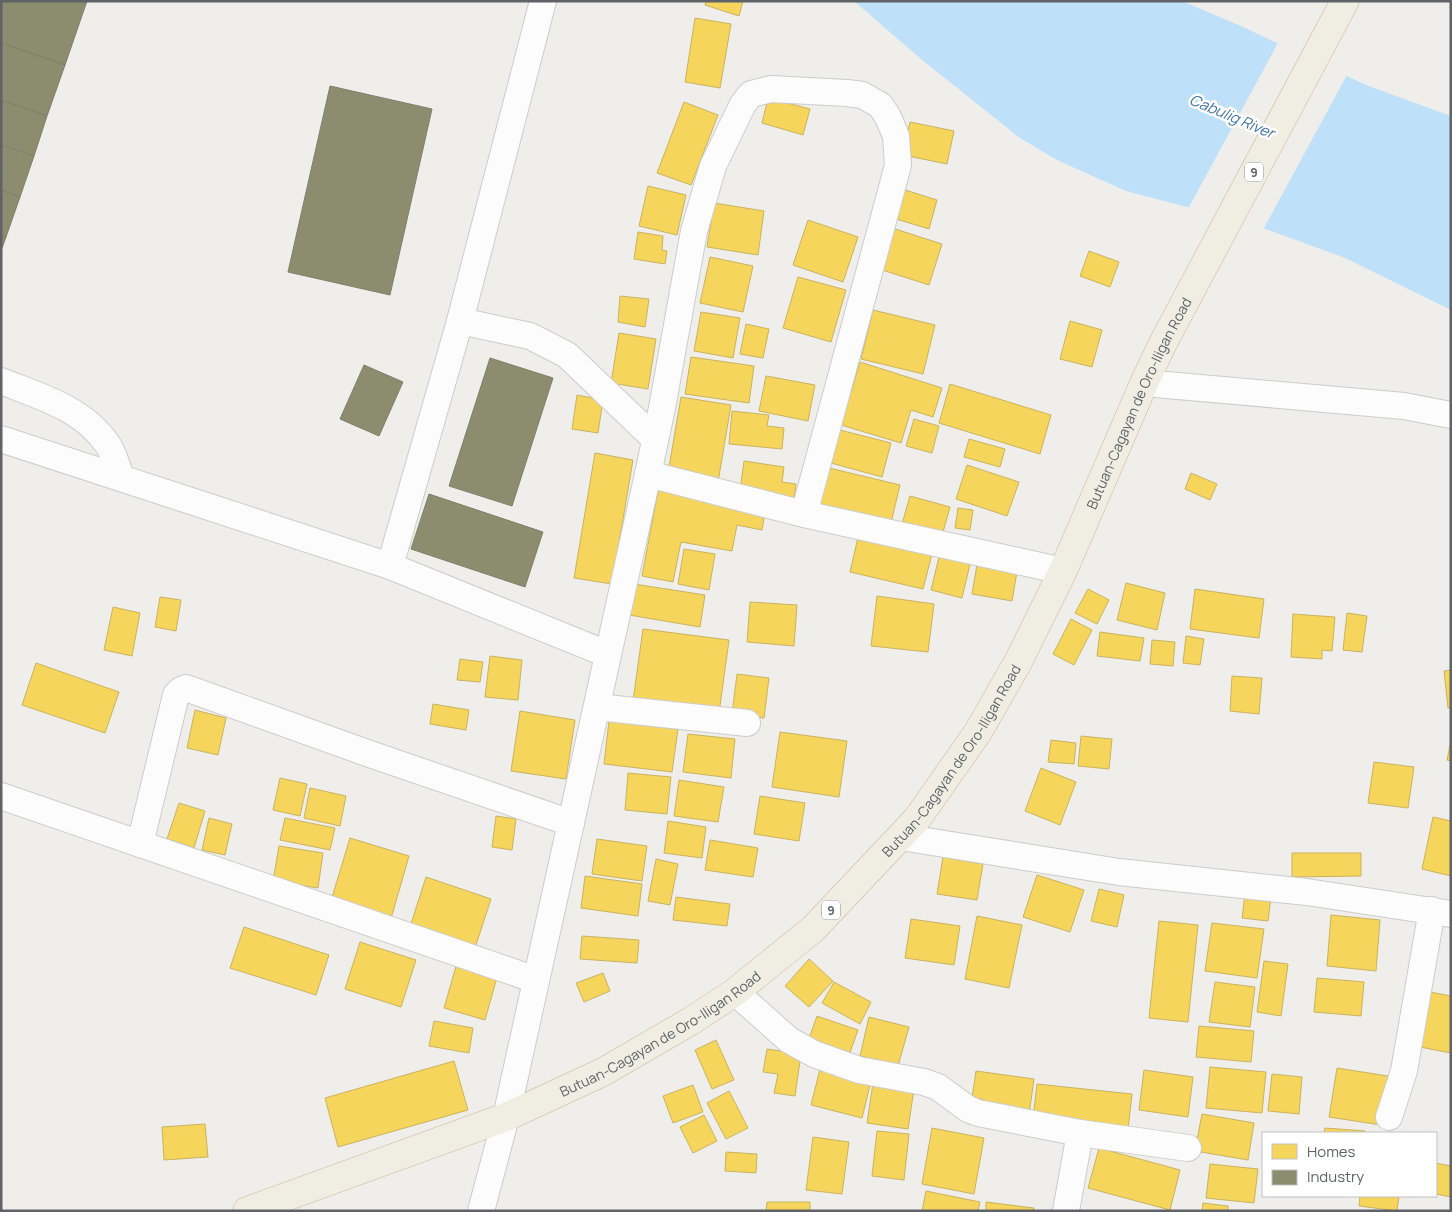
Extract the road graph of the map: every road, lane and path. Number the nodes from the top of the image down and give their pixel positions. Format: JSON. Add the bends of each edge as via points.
{"nodes":[{"id":1,"x":543,"y":1,"type":"edge"},
{"id":2,"x":1345,"y":1,"type":"edge"},
{"id":3,"x":460,"y":321,"type":"junction"},
{"id":4,"x":1,"y":381,"type":"edge"},
{"id":5,"x":1144,"y":383,"type":"junction"},
{"id":6,"x":1451,"y":415,"type":"edge"},
{"id":7,"x":1,"y":439,"type":"edge"},
{"id":8,"x":655,"y":439,"type":"junction"},
{"id":9,"x":648,"y":474,"type":"junction"},
{"id":10,"x":121,"y":478,"type":"junction"},
{"id":11,"x":804,"y":514,"type":"junction"},
{"id":12,"x":390,"y":566,"type":"junction"},
{"id":13,"x":1063,"y":571,"type":"junction"},
{"id":14,"x":607,"y":654,"type":"junction"},
{"id":15,"x":596,"y":706,"type":"junction"},
{"id":16,"x":747,"y":723,"type":"dead end"},
{"id":17,"x":1,"y":796,"type":"edge"},
{"id":18,"x":571,"y":823,"type":"junction"},
{"id":19,"x":900,"y":837,"type":"junction"},
{"id":20,"x":140,"y":844,"type":"junction"},
{"id":21,"x":1441,"y":912,"type":"edge"},
{"id":22,"x":536,"y":980,"type":"junction"},
{"id":23,"x":735,"y":992,"type":"junction"},
{"id":24,"x":506,"y":1117,"type":"junction"},
{"id":25,"x":1389,"y":1117,"type":"dead end"},
{"id":26,"x":1080,"y":1133,"type":"junction"},
{"id":27,"x":1188,"y":1148,"type":"dead end"},
{"id":28,"x":247,"y":1211,"type":"edge"},
{"id":29,"x":481,"y":1211,"type":"edge"},
{"id":30,"x":1066,"y":1211,"type":"edge"}],
"edges":[{"from":1,"to":3,"type":"street"},
{"from":2,"to":5,"type":"highway","name":"Butuan-Cagayan de Oro-Iligan Road","number":"9"},
{"from":3,"to":8,"type":"street","via":[[530,336],[567,355]]},
{"from":3,"to":12,"type":"street"},
{"from":4,"to":10,"type":"street","via":[[62,406],[88,421],[109,446]]},
{"from":5,"to":6,"type":"street","via":[[1404,406]]},
{"from":5,"to":13,"type":"highway","name":"Butuan-Cagayan de Oro-Iligan Road","number":"9"},
{"from":7,"to":10,"type":"street"},
{"from":8,"to":9,"type":"street"},
{"from":8,"to":11,"type":"street","via":[[694,231],[714,166],[743,104],[751,94],[771,89],[862,95],[880,105],[888,117],[896,136],[898,165]]},
{"from":9,"to":11,"type":"street"},
{"from":9,"to":14,"type":"street"},
{"from":10,"to":12,"type":"street"},
{"from":11,"to":13,"type":"street"},
{"from":12,"to":14,"type":"street"},
{"from":13,"to":19,"type":"highway","name":"Butuan-Cagayan de Oro-Iligan Road","number":"9","via":[[1018,662],[978,732],[917,819]]},
{"from":14,"to":15,"type":"street"},
{"from":15,"to":16,"type":"street"},
{"from":15,"to":18,"type":"street"},
{"from":17,"to":20,"type":"street"},
{"from":18,"to":20,"type":"street","via":[[186,688],[176,695]]},
{"from":18,"to":22,"type":"street"},
{"from":19,"to":21,"type":"street","via":[[1119,872],[1307,892]]},
{"from":19,"to":23,"type":"highway","name":"Butuan-Cagayan de Oro-Iligan Road","number":"9","via":[[813,929]]},
{"from":20,"to":22,"type":"street"},
{"from":21,"to":25,"type":"street","via":[[1404,1071]]},
{"from":22,"to":24,"type":"street"},
{"from":23,"to":24,"type":"highway","name":"Butuan-Cagayan de Oro-Iligan Road","number":"9","via":[[603,1072]]},
{"from":23,"to":26,"type":"street","via":[[789,1040],[814,1054],[859,1070],[938,1087],[978,1113]]},
{"from":24,"to":28,"type":"highway","name":"Butuan-Cagayan de Oro-Iligan Road","number":"9"},
{"from":24,"to":29,"type":"street"},
{"from":26,"to":27,"type":"street"},
{"from":26,"to":30,"type":"street"}]}
